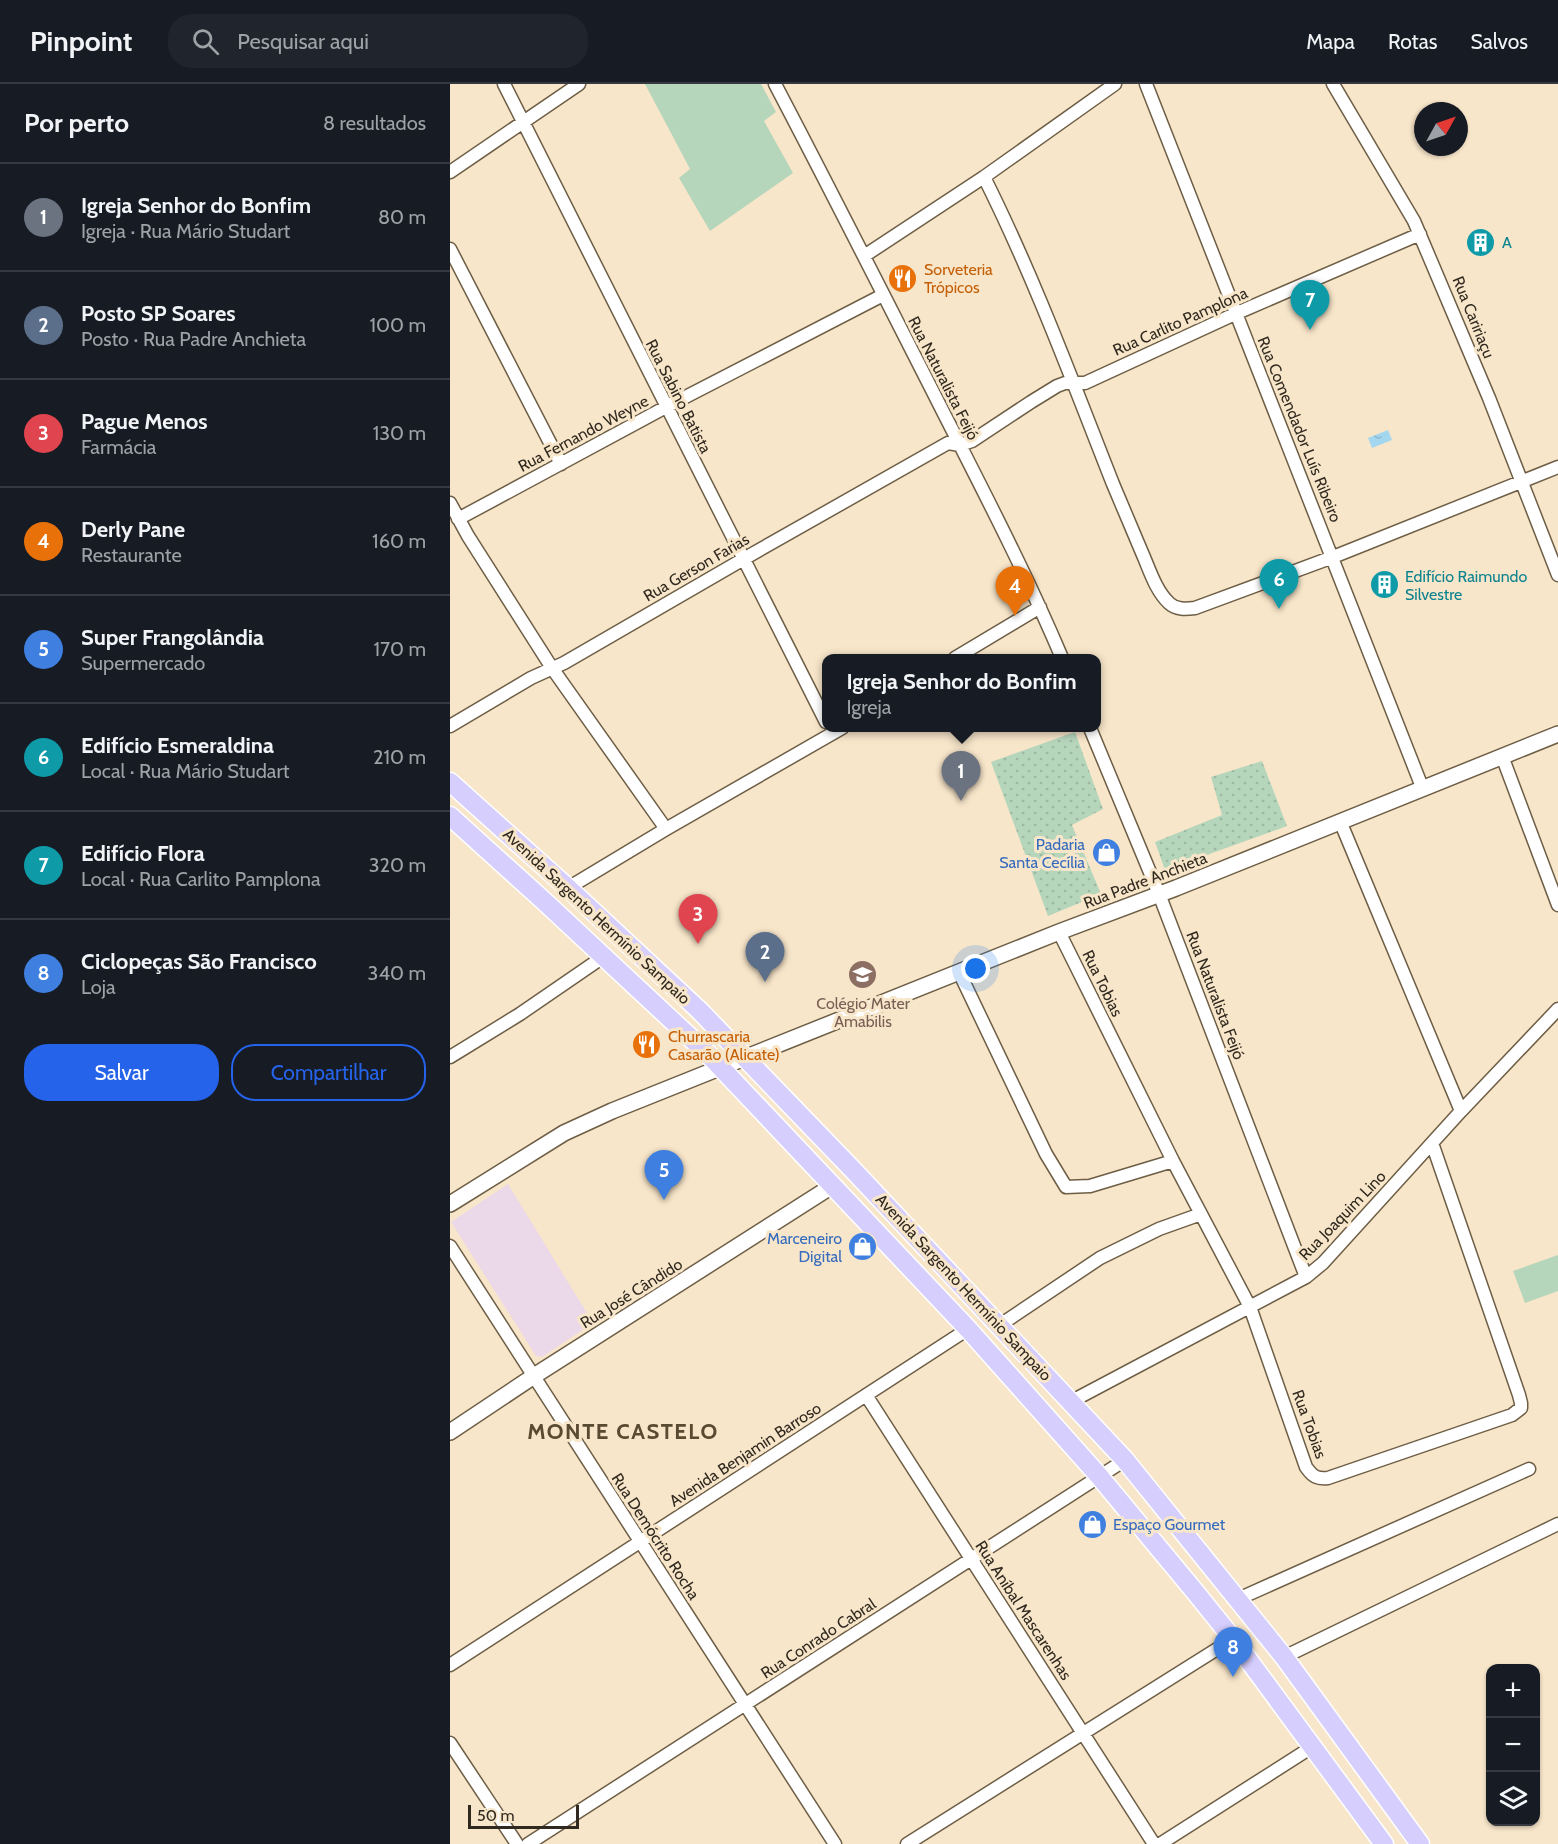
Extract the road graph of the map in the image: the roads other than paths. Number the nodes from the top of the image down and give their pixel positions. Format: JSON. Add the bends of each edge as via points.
{"nodes":[{"id":1,"x":504,"y":84,"type":"edge"},
{"id":2,"x":579,"y":84,"type":"edge"},
{"id":3,"x":775,"y":84,"type":"edge"},
{"id":4,"x":1115,"y":84,"type":"edge"},
{"id":5,"x":1146,"y":84,"type":"edge"},
{"id":6,"x":1333,"y":84,"type":"edge"},
{"id":7,"x":523,"y":123,"type":"junction"},
{"id":8,"x":450,"y":172,"type":"edge"},
{"id":9,"x":984,"y":177,"type":"junction"},
{"id":10,"x":1420,"y":234,"type":"junction"},
{"id":11,"x":450,"y":249,"type":"edge"},
{"id":12,"x":864,"y":256,"type":"junction"},
{"id":13,"x":883,"y":295,"type":"junction"},
{"id":14,"x":1237,"y":313,"type":"junction"},
{"id":15,"x":1073,"y":382,"type":"junction"},
{"id":16,"x":666,"y":406,"type":"junction"},
{"id":17,"x":960,"y":445,"type":"junction"},
{"id":18,"x":561,"y":464,"type":"junction"},
{"id":19,"x":1558,"y":467,"type":"edge"},
{"id":20,"x":1521,"y":482,"type":"junction"},
{"id":21,"x":450,"y":503,"type":"edge"},
{"id":22,"x":458,"y":519,"type":"junction"},
{"id":23,"x":1333,"y":557,"type":"junction"},
{"id":24,"x":743,"y":559,"type":"junction"},
{"id":25,"x":1558,"y":575,"type":"edge"},
{"id":26,"x":1040,"y":607,"type":"junction"},
{"id":27,"x":962,"y":654,"type":"edge"},
{"id":28,"x":1060,"y":654,"type":"edge"},
{"id":29,"x":552,"y":668,"type":"junction"},
{"id":30,"x":822,"y":714,"type":"edge"},
{"id":31,"x":450,"y":726,"type":"edge"},
{"id":32,"x":832,"y":732,"type":"edge"},
{"id":33,"x":1092,"y":732,"type":"edge"},
{"id":34,"x":1558,"y":734,"type":"edge"},
{"id":35,"x":1502,"y":756,"type":"junction"},
{"id":36,"x":450,"y":782,"type":"edge"},
{"id":37,"x":1422,"y":787,"type":"junction"},
{"id":38,"x":1340,"y":821,"type":"junction"},
{"id":39,"x":454,"y":825,"type":"edge"},
{"id":40,"x":666,"y":829,"type":"junction"},
{"id":41,"x":568,"y":888,"type":"junction"},
{"id":42,"x":1159,"y":894,"type":"junction"},
{"id":43,"x":1558,"y":905,"type":"edge"},
{"id":44,"x":1059,"y":932,"type":"junction"},
{"id":45,"x":603,"y":957,"type":"junction"},
{"id":46,"x":959,"y":972,"type":"junction"},
{"id":47,"x":1558,"y":1009,"type":"edge"},
{"id":48,"x":450,"y":1058,"type":"edge"},
{"id":49,"x":745,"y":1058,"type":"junction"},
{"id":50,"x":721,"y":1068,"type":"junction"},
{"id":51,"x":1461,"y":1111,"type":"junction"},
{"id":52,"x":1432,"y":1143,"type":"junction"},
{"id":53,"x":1173,"y":1161,"type":"junction"},
{"id":54,"x":832,"y":1186,"type":"junction"},
{"id":55,"x":450,"y":1204,"type":"edge"},
{"id":56,"x":1201,"y":1214,"type":"junction"},
{"id":57,"x":450,"y":1246,"type":"edge"},
{"id":58,"x":1306,"y":1277,"type":"junction"},
{"id":59,"x":1250,"y":1308,"type":"junction"},
{"id":60,"x":1000,"y":1325,"type":"junction"},
{"id":61,"x":968,"y":1329,"type":"junction"},
{"id":62,"x":534,"y":1376,"type":"junction"},
{"id":63,"x":866,"y":1395,"type":"junction"},
{"id":64,"x":1072,"y":1401,"type":"junction"},
{"id":65,"x":450,"y":1432,"type":"edge"},
{"id":66,"x":1125,"y":1460,"type":"junction"},
{"id":67,"x":1529,"y":1469,"type":"dead end"},
{"id":68,"x":1100,"y":1476,"type":"junction"},
{"id":69,"x":1558,"y":1524,"type":"edge"},
{"id":70,"x":640,"y":1542,"type":"junction"},
{"id":71,"x":971,"y":1558,"type":"junction"},
{"id":72,"x":1238,"y":1599,"type":"junction"},
{"id":73,"x":1233,"y":1639,"type":"junction"},
{"id":74,"x":1284,"y":1657,"type":"junction"},
{"id":75,"x":450,"y":1665,"type":"edge"},
{"id":76,"x":746,"y":1705,"type":"junction"},
{"id":77,"x":1083,"y":1733,"type":"junction"},
{"id":78,"x":450,"y":1743,"type":"edge"},
{"id":79,"x":1312,"y":1747,"type":"junction"},
{"id":80,"x":517,"y":1844,"type":"edge"},
{"id":81,"x":528,"y":1844,"type":"edge"},
{"id":82,"x":835,"y":1844,"type":"edge"},
{"id":83,"x":907,"y":1844,"type":"edge"},
{"id":84,"x":1154,"y":1844,"type":"edge"},
{"id":85,"x":1160,"y":1844,"type":"edge"},
{"id":86,"x":1384,"y":1844,"type":"edge"},
{"id":87,"x":1420,"y":1844,"type":"edge"}],
"edges":[{"from":1,"to":7,"type":"street","name":"Rua Sabino Batista"},
{"from":2,"to":7,"type":"street"},
{"from":3,"to":12,"type":"street","name":"Rua Naturalista Feijó"},
{"from":4,"to":9,"type":"street"},
{"from":5,"to":14,"type":"street","name":"Rua Comendador Luís Ribeiro"},
{"from":6,"to":10,"type":"street","name":"Rua Caririaçu"},
{"from":7,"to":8,"type":"street"},
{"from":7,"to":16,"type":"street","name":"Rua Sabino Batista"},
{"from":9,"to":12,"type":"street"},
{"from":9,"to":15,"type":"street","via":[[1023,257]]},
{"from":10,"to":14,"type":"street","name":"Rua Carlito Pamplona"},
{"from":10,"to":20,"type":"street","name":"Rua Caririaçu"},
{"from":11,"to":18,"type":"street"},
{"from":12,"to":13,"type":"street","name":"Rua Naturalista Feijó"},
{"from":13,"to":16,"type":"street","name":"Rua Fernando Weyne"},
{"from":13,"to":17,"type":"street","name":"Rua Naturalista Feijó"},
{"from":14,"to":15,"type":"street","name":"Rua Carlito Pamplona","via":[[1085,383]]},
{"from":14,"to":23,"type":"street","name":"Rua Comendador Luís Ribeiro"},
{"from":15,"to":17,"type":"street","name":"Rua Carlito Pamplona","via":[[1045,393]]},
{"from":15,"to":23,"type":"street","via":[[1152,575],[1169,603],[1195,608]]},
{"from":16,"to":18,"type":"street","name":"Rua Fernando Weyne"},
{"from":16,"to":24,"type":"street","name":"Rua Sabino Batista"},
{"from":17,"to":24,"type":"street","name":"Rua Gerson Farias","via":[[948,443]]},
{"from":17,"to":26,"type":"street","name":"Rua Naturalista Feijó"},
{"from":18,"to":22,"type":"street","name":"Rua Fernando Weyne"},
{"from":19,"to":20,"type":"street"},
{"from":20,"to":23,"type":"street"},
{"from":20,"to":25,"type":"street","name":"Rua Caririaçu"},
{"from":21,"to":22,"type":"street"},
{"from":22,"to":29,"type":"street"},
{"from":23,"to":37,"type":"street","name":"Rua Comendador Luís Ribeiro"},
{"from":24,"to":29,"type":"street","name":"Rua Gerson Farias"},
{"from":24,"to":30,"type":"street","name":"Rua Sabino Batista"},
{"from":26,"to":27,"type":"street"},
{"from":26,"to":28,"type":"street","name":"Rua Naturalista Feijó"},
{"from":29,"to":31,"type":"street","name":"Rua Gerson Farias"},
{"from":29,"to":40,"type":"street"},
{"from":32,"to":40,"type":"street"},
{"from":33,"to":42,"type":"street","name":"Rua Naturalista Feijó"},
{"from":34,"to":35,"type":"street","name":"Rua Padre Anchieta"},
{"from":35,"to":37,"type":"street","name":"Rua Padre Anchieta"},
{"from":35,"to":43,"type":"street"},
{"from":36,"to":41,"type":"main road","name":"Avenida Sargento Hermínio Sampaio"},
{"from":37,"to":38,"type":"street","name":"Rua Padre Anchieta"},
{"from":38,"to":42,"type":"street","name":"Rua Padre Anchieta"},
{"from":38,"to":51,"type":"street"},
{"from":39,"to":45,"type":"main road","name":"Avenida Sargento Hermínio Sampaio"},
{"from":40,"to":41,"type":"street"},
{"from":41,"to":49,"type":"main road","name":"Avenida Sargento Hermínio Sampaio"},
{"from":42,"to":44,"type":"street","name":"Rua Padre Anchieta"},
{"from":42,"to":58,"type":"street","name":"Rua Naturalista Feijó"},
{"from":44,"to":46,"type":"street","name":"Rua Padre Anchieta"},
{"from":44,"to":53,"type":"street","name":"Rua Tobias"},
{"from":45,"to":48,"type":"street"},
{"from":45,"to":50,"type":"main road","name":"Avenida Sargento Hermínio Sampaio"},
{"from":46,"to":49,"type":"street","name":"Rua Padre Anchieta"},
{"from":46,"to":53,"type":"street","via":[[1046,1154],[1066,1187],[1090,1186]]},
{"from":47,"to":51,"type":"street","name":"Rua Joaquim Lino"},
{"from":49,"to":50,"type":"street","name":"Rua Padre Anchieta"},
{"from":49,"to":60,"type":"main road","name":"Avenida Sargento Hermínio Sampaio"},
{"from":50,"to":54,"type":"main road","name":"Avenida Sargento Hermínio Sampaio"},
{"from":50,"to":55,"type":"street","name":"Rua Padre Anchieta","via":[[564,1133]]},
{"from":51,"to":52,"type":"street","name":"Rua Joaquim Lino"},
{"from":52,"to":58,"type":"street","name":"Rua Joaquim Lino"},
{"from":52,"to":59,"type":"street","name":"Rua Tobias","via":[[1521,1408],[1512,1415],[1319,1479],[1306,1467]]},
{"from":53,"to":56,"type":"street","name":"Rua Tobias"},
{"from":54,"to":61,"type":"main road","name":"Avenida Sargento Hermínio Sampaio"},
{"from":54,"to":62,"type":"street","name":"Rua José Cândido"},
{"from":56,"to":59,"type":"street","name":"Rua Tobias"},
{"from":56,"to":60,"type":"street","via":[[1159,1229],[1100,1258]]},
{"from":57,"to":62,"type":"street","name":"Rua Demócrito Rocha"},
{"from":58,"to":59,"type":"street","name":"Rua Joaquim Lino"},
{"from":59,"to":64,"type":"street","name":"Rua Joaquim Lino"},
{"from":60,"to":64,"type":"main road","name":"Avenida Sargento Hermínio Sampaio"},
{"from":61,"to":63,"type":"street","name":"Avenida Benjamin Barroso"},
{"from":61,"to":68,"type":"main road","name":"Avenida Sargento Hermínio Sampaio"},
{"from":62,"to":65,"type":"street","name":"Rua José Cândido"},
{"from":62,"to":70,"type":"street","name":"Rua Demócrito Rocha"},
{"from":63,"to":70,"type":"street","name":"Avenida Benjamin Barroso"},
{"from":63,"to":71,"type":"street","name":"Rua Aníbal Mascarenhas"},
{"from":64,"to":66,"type":"main road","name":"Avenida Sargento Hermínio Sampaio"},
{"from":66,"to":68,"type":"street","name":"Rua Conrado Cabral"},
{"from":66,"to":72,"type":"main road","name":"Avenida Sargento Hermínio Sampaio"},
{"from":67,"to":72,"type":"street"},
{"from":68,"to":71,"type":"street","name":"Rua Conrado Cabral"},
{"from":68,"to":73,"type":"main road","name":"Avenida Sargento Hermínio Sampaio"},
{"from":69,"to":74,"type":"street"},
{"from":70,"to":75,"type":"street","name":"Avenida Benjamin Barroso"},
{"from":70,"to":76,"type":"street","name":"Rua Demócrito Rocha"},
{"from":71,"to":76,"type":"street","name":"Rua Conrado Cabral"},
{"from":71,"to":77,"type":"street","name":"Rua Aníbal Mascarenhas"},
{"from":72,"to":74,"type":"main road","name":"Avenida Sargento Hermínio Sampaio"},
{"from":73,"to":77,"type":"street"},
{"from":73,"to":79,"type":"main road","name":"Avenida Sargento Hermínio Sampaio"},
{"from":74,"to":87,"type":"main road","name":"Avenida Sargento Hermínio Sampaio"},
{"from":76,"to":81,"type":"street","name":"Rua Conrado Cabral"},
{"from":76,"to":82,"type":"street","name":"Rua Demócrito Rocha"},
{"from":77,"to":83,"type":"street"},
{"from":77,"to":84,"type":"street","name":"Rua Aníbal Mascarenhas"},
{"from":78,"to":80,"type":"street"},
{"from":79,"to":85,"type":"street"},
{"from":79,"to":86,"type":"main road","name":"Avenida Sargento Hermínio Sampaio"}]}
